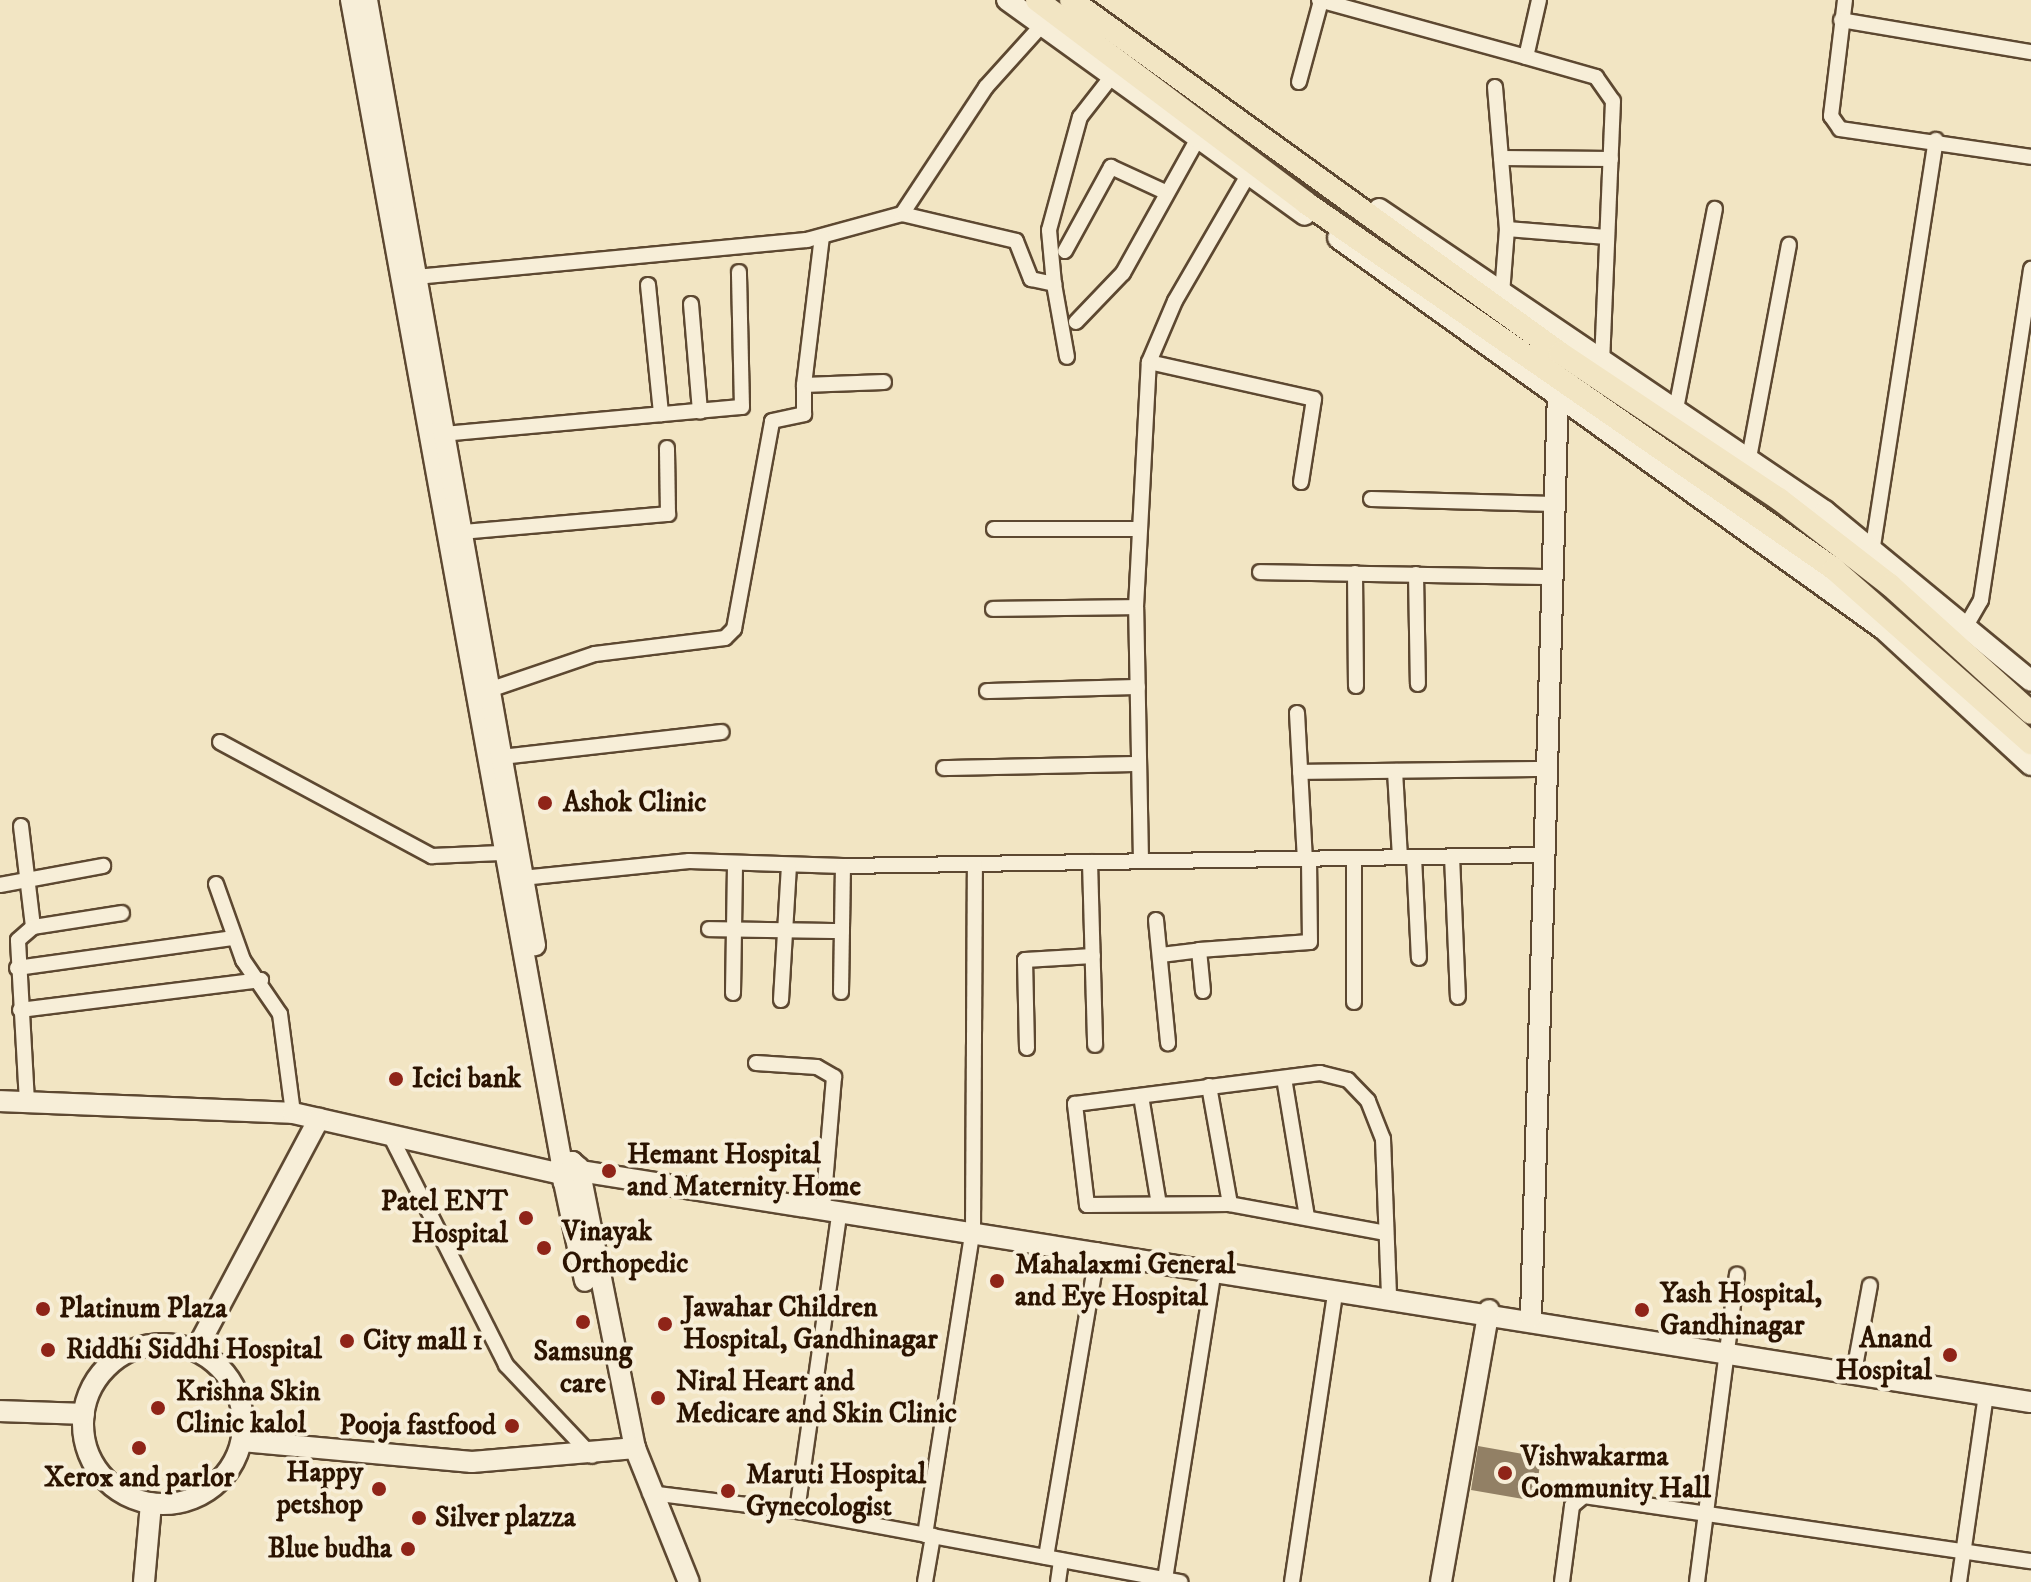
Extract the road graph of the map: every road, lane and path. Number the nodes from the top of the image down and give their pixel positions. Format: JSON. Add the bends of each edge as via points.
{"nodes":[{"id":1,"x":351,"y":0,"type":"edge"},
{"id":2,"x":367,"y":0,"type":"edge"},
{"id":3,"x":1007,"y":0,"type":"edge"},
{"id":4,"x":1037,"y":0,"type":"edge"},
{"id":5,"x":1071,"y":0,"type":"edge"},
{"id":6,"x":1086,"y":0,"type":"edge"},
{"id":7,"x":1320,"y":0,"type":"edge"},
{"id":8,"x":1539,"y":0,"type":"edge"},
{"id":9,"x":1845,"y":0,"type":"edge"},
{"id":10,"x":1841,"y":20,"type":"junction"},
{"id":11,"x":1042,"y":25,"type":"junction"},
{"id":12,"x":2031,"y":52,"type":"edge"},
{"id":13,"x":1526,"y":57,"type":"junction"},
{"id":14,"x":1112,"y":76,"type":"junction"},
{"id":15,"x":1299,"y":82,"type":"dead end"},
{"id":16,"x":1495,"y":87,"type":"dead end"},
{"id":17,"x":1198,"y":138,"type":"junction"},
{"id":18,"x":1936,"y":140,"type":"junction"},
{"id":19,"x":2031,"y":157,"type":"edge"},
{"id":20,"x":1501,"y":158,"type":"junction"},
{"id":21,"x":1611,"y":159,"type":"junction"},
{"id":22,"x":1248,"y":175,"type":"junction"},
{"id":23,"x":1165,"y":192,"type":"junction"},
{"id":24,"x":1715,"y":209,"type":"dead end"},
{"id":25,"x":902,"y":214,"type":"junction"},
{"id":26,"x":1507,"y":229,"type":"junction"},
{"id":27,"x":822,"y":237,"type":"junction"},
{"id":28,"x":1607,"y":237,"type":"junction"},
{"id":29,"x":1789,"y":245,"type":"dead end"},
{"id":30,"x":1065,"y":251,"type":"dead end"},
{"id":31,"x":2031,"y":269,"type":"edge"},
{"id":32,"x":739,"y":272,"type":"dead end"},
{"id":33,"x":415,"y":277,"type":"junction"},
{"id":34,"x":1054,"y":284,"type":"junction"},
{"id":35,"x":648,"y":285,"type":"dead end"},
{"id":36,"x":1502,"y":294,"type":"junction"},
{"id":37,"x":691,"y":304,"type":"dead end"},
{"id":38,"x":1076,"y":322,"type":"dead end"},
{"id":39,"x":1067,"y":357,"type":"dead end"},
{"id":40,"x":1602,"y":361,"type":"junction"},
{"id":41,"x":1149,"y":362,"type":"junction"},
{"id":42,"x":884,"y":382,"type":"dead end"},
{"id":43,"x":804,"y":385,"type":"junction"},
{"id":44,"x":1558,"y":393,"type":"junction"},
{"id":45,"x":1676,"y":409,"type":"junction"},
{"id":46,"x":700,"y":412,"type":"junction"},
{"id":47,"x":661,"y":414,"type":"junction"},
{"id":48,"x":443,"y":434,"type":"junction"},
{"id":49,"x":667,"y":448,"type":"dead end"},
{"id":50,"x":1749,"y":458,"type":"junction"},
{"id":51,"x":1301,"y":482,"type":"dead end"},
{"id":52,"x":1371,"y":499,"type":"dead end"},
{"id":53,"x":1554,"y":504,"type":"junction"},
{"id":54,"x":994,"y":529,"type":"dead end"},
{"id":55,"x":1138,"y":529,"type":"junction"},
{"id":56,"x":462,"y":532,"type":"junction"},
{"id":57,"x":1873,"y":546,"type":"junction"},
{"id":58,"x":1260,"y":572,"type":"dead end"},
{"id":59,"x":1355,"y":573,"type":"junction"},
{"id":60,"x":1416,"y":574,"type":"junction"},
{"id":61,"x":1552,"y":577,"type":"junction"},
{"id":62,"x":1136,"y":607,"type":"junction"},
{"id":63,"x":993,"y":609,"type":"dead end"},
{"id":64,"x":1966,"y":626,"type":"junction"},
{"id":65,"x":2031,"y":681,"type":"edge"},
{"id":66,"x":1418,"y":684,"type":"dead end"},
{"id":67,"x":1356,"y":686,"type":"dead end"},
{"id":68,"x":1138,"y":687,"type":"junction"},
{"id":69,"x":489,"y":690,"type":"junction"},
{"id":70,"x":987,"y":691,"type":"dead end"},
{"id":71,"x":1297,"y":713,"type":"dead end"},
{"id":72,"x":2031,"y":713,"type":"edge"},
{"id":73,"x":722,"y":732,"type":"dead end"},
{"id":74,"x":220,"y":742,"type":"dead end"},
{"id":75,"x":2031,"y":743,"type":"edge"},
{"id":76,"x":502,"y":757,"type":"junction"},
{"id":77,"x":1139,"y":764,"type":"junction"},
{"id":78,"x":2031,"y":765,"type":"edge"},
{"id":79,"x":944,"y":768,"type":"dead end"},
{"id":80,"x":1549,"y":769,"type":"junction"},
{"id":81,"x":1395,"y":771,"type":"junction"},
{"id":82,"x":1300,"y":772,"type":"junction"},
{"id":83,"x":21,"y":826,"type":"dead end"},
{"id":84,"x":501,"y":853,"type":"junction"},
{"id":85,"x":1547,"y":855,"type":"junction"},
{"id":86,"x":1452,"y":856,"type":"junction"},
{"id":87,"x":1407,"y":857,"type":"junction"},
{"id":88,"x":1354,"y":858,"type":"junction"},
{"id":89,"x":1307,"y":859,"type":"junction"},
{"id":90,"x":1141,"y":861,"type":"junction"},
{"id":91,"x":1090,"y":862,"type":"junction"},
{"id":92,"x":735,"y":863,"type":"junction"},
{"id":93,"x":975,"y":864,"type":"junction"},
{"id":94,"x":789,"y":865,"type":"junction"},
{"id":95,"x":103,"y":866,"type":"dead end"},
{"id":96,"x":843,"y":866,"type":"junction"},
{"id":97,"x":522,"y":878,"type":"junction"},
{"id":98,"x":27,"y":880,"type":"junction"},
{"id":99,"x":216,"y":884,"type":"dead end"},
{"id":100,"x":0,"y":885,"type":"edge"},
{"id":101,"x":122,"y":913,"type":"dead end"},
{"id":102,"x":1156,"y":920,"type":"dead end"},
{"id":103,"x":33,"y":927,"type":"junction"},
{"id":104,"x":709,"y":929,"type":"dead end"},
{"id":105,"x":732,"y":929,"type":"junction"},
{"id":106,"x":786,"y":930,"type":"junction"},
{"id":107,"x":842,"y":931,"type":"junction"},
{"id":108,"x":234,"y":938,"type":"junction"},
{"id":109,"x":1199,"y":950,"type":"junction"},
{"id":110,"x":1161,"y":955,"type":"junction"},
{"id":111,"x":1093,"y":956,"type":"junction"},
{"id":112,"x":1419,"y":958,"type":"dead end"},
{"id":113,"x":17,"y":968,"type":"junction"},
{"id":114,"x":261,"y":980,"type":"junction"},
{"id":115,"x":1203,"y":991,"type":"dead end"},
{"id":116,"x":841,"y":992,"type":"dead end"},
{"id":117,"x":733,"y":993,"type":"dead end"},
{"id":118,"x":1458,"y":997,"type":"dead end"},
{"id":119,"x":781,"y":1000,"type":"dead end"},
{"id":120,"x":1354,"y":1002,"type":"dead end"},
{"id":121,"x":20,"y":1010,"type":"junction"},
{"id":122,"x":1168,"y":1043,"type":"dead end"},
{"id":123,"x":1095,"y":1045,"type":"dead end"},
{"id":124,"x":1027,"y":1048,"type":"dead end"},
{"id":125,"x":756,"y":1063,"type":"dead end"},
{"id":126,"x":1284,"y":1078,"type":"junction"},
{"id":127,"x":1209,"y":1086,"type":"junction"},
{"id":128,"x":1141,"y":1096,"type":"junction"},
{"id":129,"x":0,"y":1101,"type":"edge"},
{"id":130,"x":27,"y":1102,"type":"junction"},
{"id":131,"x":293,"y":1113,"type":"junction"},
{"id":132,"x":319,"y":1119,"type":"junction"},
{"id":133,"x":389,"y":1133,"type":"junction"},
{"id":134,"x":570,"y":1172,"type":"junction"},
{"id":135,"x":1158,"y":1199,"type":"junction"},
{"id":136,"x":1230,"y":1204,"type":"junction"},
{"id":137,"x":832,"y":1208,"type":"junction"},
{"id":138,"x":1307,"y":1217,"type":"junction"},
{"id":139,"x":973,"y":1230,"type":"junction"},
{"id":140,"x":1386,"y":1233,"type":"junction"},
{"id":141,"x":1098,"y":1250,"type":"junction"},
{"id":142,"x":1214,"y":1268,"type":"junction"},
{"id":143,"x":1737,"y":1275,"type":"dead end"},
{"id":144,"x":1870,"y":1285,"type":"dead end"},
{"id":145,"x":1336,"y":1289,"type":"junction"},
{"id":146,"x":1389,"y":1295,"type":"junction"},
{"id":147,"x":1489,"y":1310,"type":"junction"},
{"id":148,"x":1531,"y":1317,"type":"junction"},
{"id":149,"x":196,"y":1350,"type":"junction"},
{"id":150,"x":1729,"y":1350,"type":"junction"},
{"id":151,"x":1854,"y":1372,"type":"junction"},
{"id":152,"x":1986,"y":1394,"type":"junction"},
{"id":153,"x":2031,"y":1402,"type":"edge"},
{"id":154,"x":0,"y":1411,"type":"edge"},
{"id":155,"x":84,"y":1414,"type":"junction"},
{"id":156,"x":242,"y":1441,"type":"junction"},
{"id":157,"x":630,"y":1449,"type":"junction"},
{"id":158,"x":592,"y":1456,"type":"junction"},
{"id":159,"x":650,"y":1493,"type":"junction"},
{"id":160,"x":151,"y":1503,"type":"junction"},
{"id":161,"x":797,"y":1511,"type":"junction"},
{"id":162,"x":1706,"y":1513,"type":"junction"},
{"id":163,"x":929,"y":1535,"type":"junction"},
{"id":164,"x":1963,"y":1552,"type":"junction"},
{"id":165,"x":1054,"y":1559,"type":"junction"},
{"id":166,"x":2031,"y":1561,"type":"edge"},
{"id":167,"x":1172,"y":1581,"type":"edge"},
{"id":168,"x":144,"y":1582,"type":"edge"},
{"id":169,"x":676,"y":1582,"type":"edge"},
{"id":170,"x":689,"y":1582,"type":"edge"},
{"id":171,"x":925,"y":1582,"type":"edge"},
{"id":172,"x":1058,"y":1582,"type":"edge"},
{"id":173,"x":1292,"y":1582,"type":"edge"},
{"id":174,"x":1441,"y":1582,"type":"edge"},
{"id":175,"x":1562,"y":1582,"type":"edge"},
{"id":176,"x":1697,"y":1582,"type":"edge"},
{"id":177,"x":1959,"y":1582,"type":"edge"}],
"edges":[{"from":1,"to":84,"type":"street"},
{"from":2,"to":33,"type":"street"},
{"from":3,"to":11,"type":"street"},
{"from":4,"to":75,"type":"main road","via":[[1306,203],[1834,569]]},
{"from":5,"to":72,"type":"main road","via":[[1560,353],[1779,499],[1890,585]]},
{"from":6,"to":36,"type":"street"},
{"from":7,"to":13,"type":"street"},
{"from":7,"to":15,"type":"street"},
{"from":8,"to":13,"type":"street"},
{"from":9,"to":10,"type":"street"},
{"from":10,"to":12,"type":"street"},
{"from":10,"to":18,"type":"street","via":[[1834,124]]},
{"from":11,"to":14,"type":"street"},
{"from":11,"to":25,"type":"street","via":[[986,87]]},
{"from":13,"to":21,"type":"street","via":[[1609,88]]},
{"from":14,"to":17,"type":"street"},
{"from":14,"to":34,"type":"street","via":[[1080,117],[1049,230]]},
{"from":16,"to":20,"type":"street"},
{"from":17,"to":22,"type":"street"},
{"from":17,"to":23,"type":"street"},
{"from":18,"to":19,"type":"street"},
{"from":18,"to":57,"type":"street"},
{"from":20,"to":21,"type":"street"},
{"from":20,"to":26,"type":"street"},
{"from":21,"to":28,"type":"street"},
{"from":22,"to":41,"type":"street","via":[[1175,301]]},
{"from":22,"to":44,"type":"street"},
{"from":23,"to":30,"type":"street","via":[[1111,167]]},
{"from":23,"to":38,"type":"street","via":[[1112,289]]},
{"from":24,"to":45,"type":"street"},
{"from":25,"to":27,"type":"street"},
{"from":25,"to":34,"type":"street","via":[[1011,237],[1031,279]]},
{"from":26,"to":28,"type":"street"},
{"from":26,"to":36,"type":"street"},
{"from":27,"to":33,"type":"street"},
{"from":27,"to":43,"type":"street"},
{"from":28,"to":40,"type":"street"},
{"from":29,"to":50,"type":"street"},
{"from":31,"to":64,"type":"street","via":[[1981,600]]},
{"from":32,"to":46,"type":"street","via":[[744,405]]},
{"from":33,"to":48,"type":"street"},
{"from":34,"to":39,"type":"street"},
{"from":35,"to":47,"type":"street"},
{"from":36,"to":40,"type":"street"},
{"from":37,"to":46,"type":"street"},
{"from":40,"to":45,"type":"street"},
{"from":41,"to":51,"type":"street","via":[[1314,399]]},
{"from":41,"to":55,"type":"street"},
{"from":42,"to":43,"type":"street"},
{"from":43,"to":69,"type":"street","via":[[804,414],[769,426],[734,629],[725,638],[595,654]]},
{"from":44,"to":53,"type":"street"},
{"from":44,"to":78,"type":"street","via":[[1883,629]]},
{"from":45,"to":50,"type":"street"},
{"from":46,"to":47,"type":"street"},
{"from":47,"to":48,"type":"street"},
{"from":48,"to":56,"type":"street"},
{"from":49,"to":56,"type":"street","via":[[668,514]]},
{"from":50,"to":57,"type":"street"},
{"from":52,"to":53,"type":"street"},
{"from":53,"to":61,"type":"street"},
{"from":54,"to":55,"type":"street"},
{"from":55,"to":62,"type":"street"},
{"from":56,"to":69,"type":"street"},
{"from":57,"to":64,"type":"street"},
{"from":58,"to":59,"type":"street"},
{"from":59,"to":60,"type":"street"},
{"from":59,"to":67,"type":"street"},
{"from":60,"to":61,"type":"street"},
{"from":60,"to":66,"type":"street"},
{"from":61,"to":80,"type":"street"},
{"from":62,"to":63,"type":"street"},
{"from":62,"to":68,"type":"street"},
{"from":64,"to":65,"type":"street"},
{"from":68,"to":70,"type":"street"},
{"from":68,"to":77,"type":"street"},
{"from":69,"to":76,"type":"street"},
{"from":71,"to":82,"type":"street"},
{"from":73,"to":76,"type":"street"},
{"from":74,"to":84,"type":"street","via":[[432,856]]},
{"from":76,"to":97,"type":"street"},
{"from":77,"to":79,"type":"street"},
{"from":77,"to":90,"type":"street"},
{"from":80,"to":81,"type":"street"},
{"from":80,"to":85,"type":"street"},
{"from":81,"to":82,"type":"street"},
{"from":81,"to":87,"type":"street"},
{"from":82,"to":89,"type":"street"},
{"from":83,"to":98,"type":"street"},
{"from":84,"to":134,"type":"street"},
{"from":85,"to":86,"type":"street"},
{"from":85,"to":148,"type":"street"},
{"from":86,"to":87,"type":"street"},
{"from":86,"to":118,"type":"street"},
{"from":87,"to":88,"type":"street"},
{"from":87,"to":112,"type":"street"},
{"from":88,"to":89,"type":"street"},
{"from":88,"to":120,"type":"street"},
{"from":89,"to":90,"type":"street"},
{"from":89,"to":109,"type":"street","via":[[1310,942]]},
{"from":90,"to":91,"type":"street"},
{"from":91,"to":93,"type":"street"},
{"from":91,"to":111,"type":"street"},
{"from":92,"to":94,"type":"street"},
{"from":92,"to":97,"type":"street"},
{"from":92,"to":105,"type":"street"},
{"from":93,"to":96,"type":"street"},
{"from":93,"to":139,"type":"street"},
{"from":94,"to":96,"type":"street"},
{"from":94,"to":106,"type":"street"},
{"from":95,"to":98,"type":"street"},
{"from":96,"to":107,"type":"street"},
{"from":97,"to":134,"type":"street"},
{"from":98,"to":100,"type":"street"},
{"from":98,"to":103,"type":"street"},
{"from":99,"to":108,"type":"street"},
{"from":101,"to":103,"type":"street"},
{"from":102,"to":110,"type":"street"},
{"from":103,"to":113,"type":"street","via":[[18,940]]},
{"from":104,"to":105,"type":"street"},
{"from":105,"to":106,"type":"street"},
{"from":105,"to":117,"type":"street"},
{"from":106,"to":107,"type":"street"},
{"from":106,"to":119,"type":"street"},
{"from":107,"to":116,"type":"street"},
{"from":108,"to":113,"type":"street"},
{"from":108,"to":114,"type":"street"},
{"from":109,"to":110,"type":"street"},
{"from":109,"to":115,"type":"street"},
{"from":110,"to":122,"type":"street"},
{"from":111,"to":123,"type":"street"},
{"from":111,"to":124,"type":"street","via":[[1025,960]]},
{"from":113,"to":121,"type":"street"},
{"from":114,"to":121,"type":"street"},
{"from":114,"to":131,"type":"street","via":[[280,1014]]},
{"from":121,"to":130,"type":"street"},
{"from":125,"to":137,"type":"street","via":[[817,1067],[834,1077]]},
{"from":126,"to":127,"type":"street"},
{"from":126,"to":138,"type":"street"},
{"from":126,"to":140,"type":"street","via":[[1320,1073],[1348,1080],[1368,1101],[1383,1139]]},
{"from":127,"to":128,"type":"street"},
{"from":127,"to":136,"type":"street"},
{"from":128,"to":135,"type":"street"},
{"from":128,"to":135,"type":"street","via":[[1075,1104],[1081,1191],[1087,1205],[1103,1207]]},
{"from":129,"to":130,"type":"street"},
{"from":130,"to":131,"type":"street"},
{"from":131,"to":132,"type":"street"},
{"from":132,"to":133,"type":"street"},
{"from":132,"to":149,"type":"street"},
{"from":133,"to":134,"type":"street"},
{"from":133,"to":158,"type":"street","via":[[506,1365]]},
{"from":134,"to":137,"type":"street"},
{"from":134,"to":157,"type":"street"},
{"from":135,"to":136,"type":"street"},
{"from":136,"to":138,"type":"street"},
{"from":137,"to":139,"type":"street"},
{"from":137,"to":161,"type":"street"},
{"from":138,"to":140,"type":"street"},
{"from":139,"to":141,"type":"street"},
{"from":139,"to":163,"type":"street"},
{"from":140,"to":146,"type":"street"},
{"from":141,"to":142,"type":"street"},
{"from":141,"to":165,"type":"street"},
{"from":142,"to":145,"type":"street"},
{"from":142,"to":167,"type":"street"},
{"from":143,"to":150,"type":"street"},
{"from":144,"to":151,"type":"street"},
{"from":145,"to":146,"type":"street"},
{"from":145,"to":173,"type":"street"},
{"from":146,"to":147,"type":"street"},
{"from":147,"to":148,"type":"street"},
{"from":147,"to":174,"type":"street"},
{"from":148,"to":150,"type":"street"},
{"from":149,"to":155,"type":"street","via":[[170,1343],[117,1357],[97,1376]]},
{"from":149,"to":156,"type":"street","via":[[235,1388]]},
{"from":150,"to":151,"type":"street"},
{"from":150,"to":162,"type":"street"},
{"from":151,"to":152,"type":"street"},
{"from":152,"to":153,"type":"street"},
{"from":152,"to":164,"type":"street"},
{"from":154,"to":155,"type":"street"},
{"from":155,"to":160,"type":"street","via":[[88,1454],[103,1477]]},
{"from":156,"to":158,"type":"street","via":[[472,1462]]},
{"from":156,"to":160,"type":"street","via":[[211,1488],[172,1503]]},
{"from":157,"to":158,"type":"street"},
{"from":157,"to":159,"type":"street"},
{"from":157,"to":169,"type":"street"},
{"from":159,"to":161,"type":"street"},
{"from":159,"to":170,"type":"street"},
{"from":160,"to":168,"type":"street"},
{"from":161,"to":163,"type":"street"},
{"from":162,"to":164,"type":"street"},
{"from":162,"to":175,"type":"street","via":[[1576,1499]]},
{"from":162,"to":176,"type":"street"},
{"from":163,"to":165,"type":"street"},
{"from":163,"to":171,"type":"street"},
{"from":164,"to":166,"type":"street"},
{"from":164,"to":177,"type":"street"},
{"from":165,"to":167,"type":"street"},
{"from":165,"to":172,"type":"street"}]}
